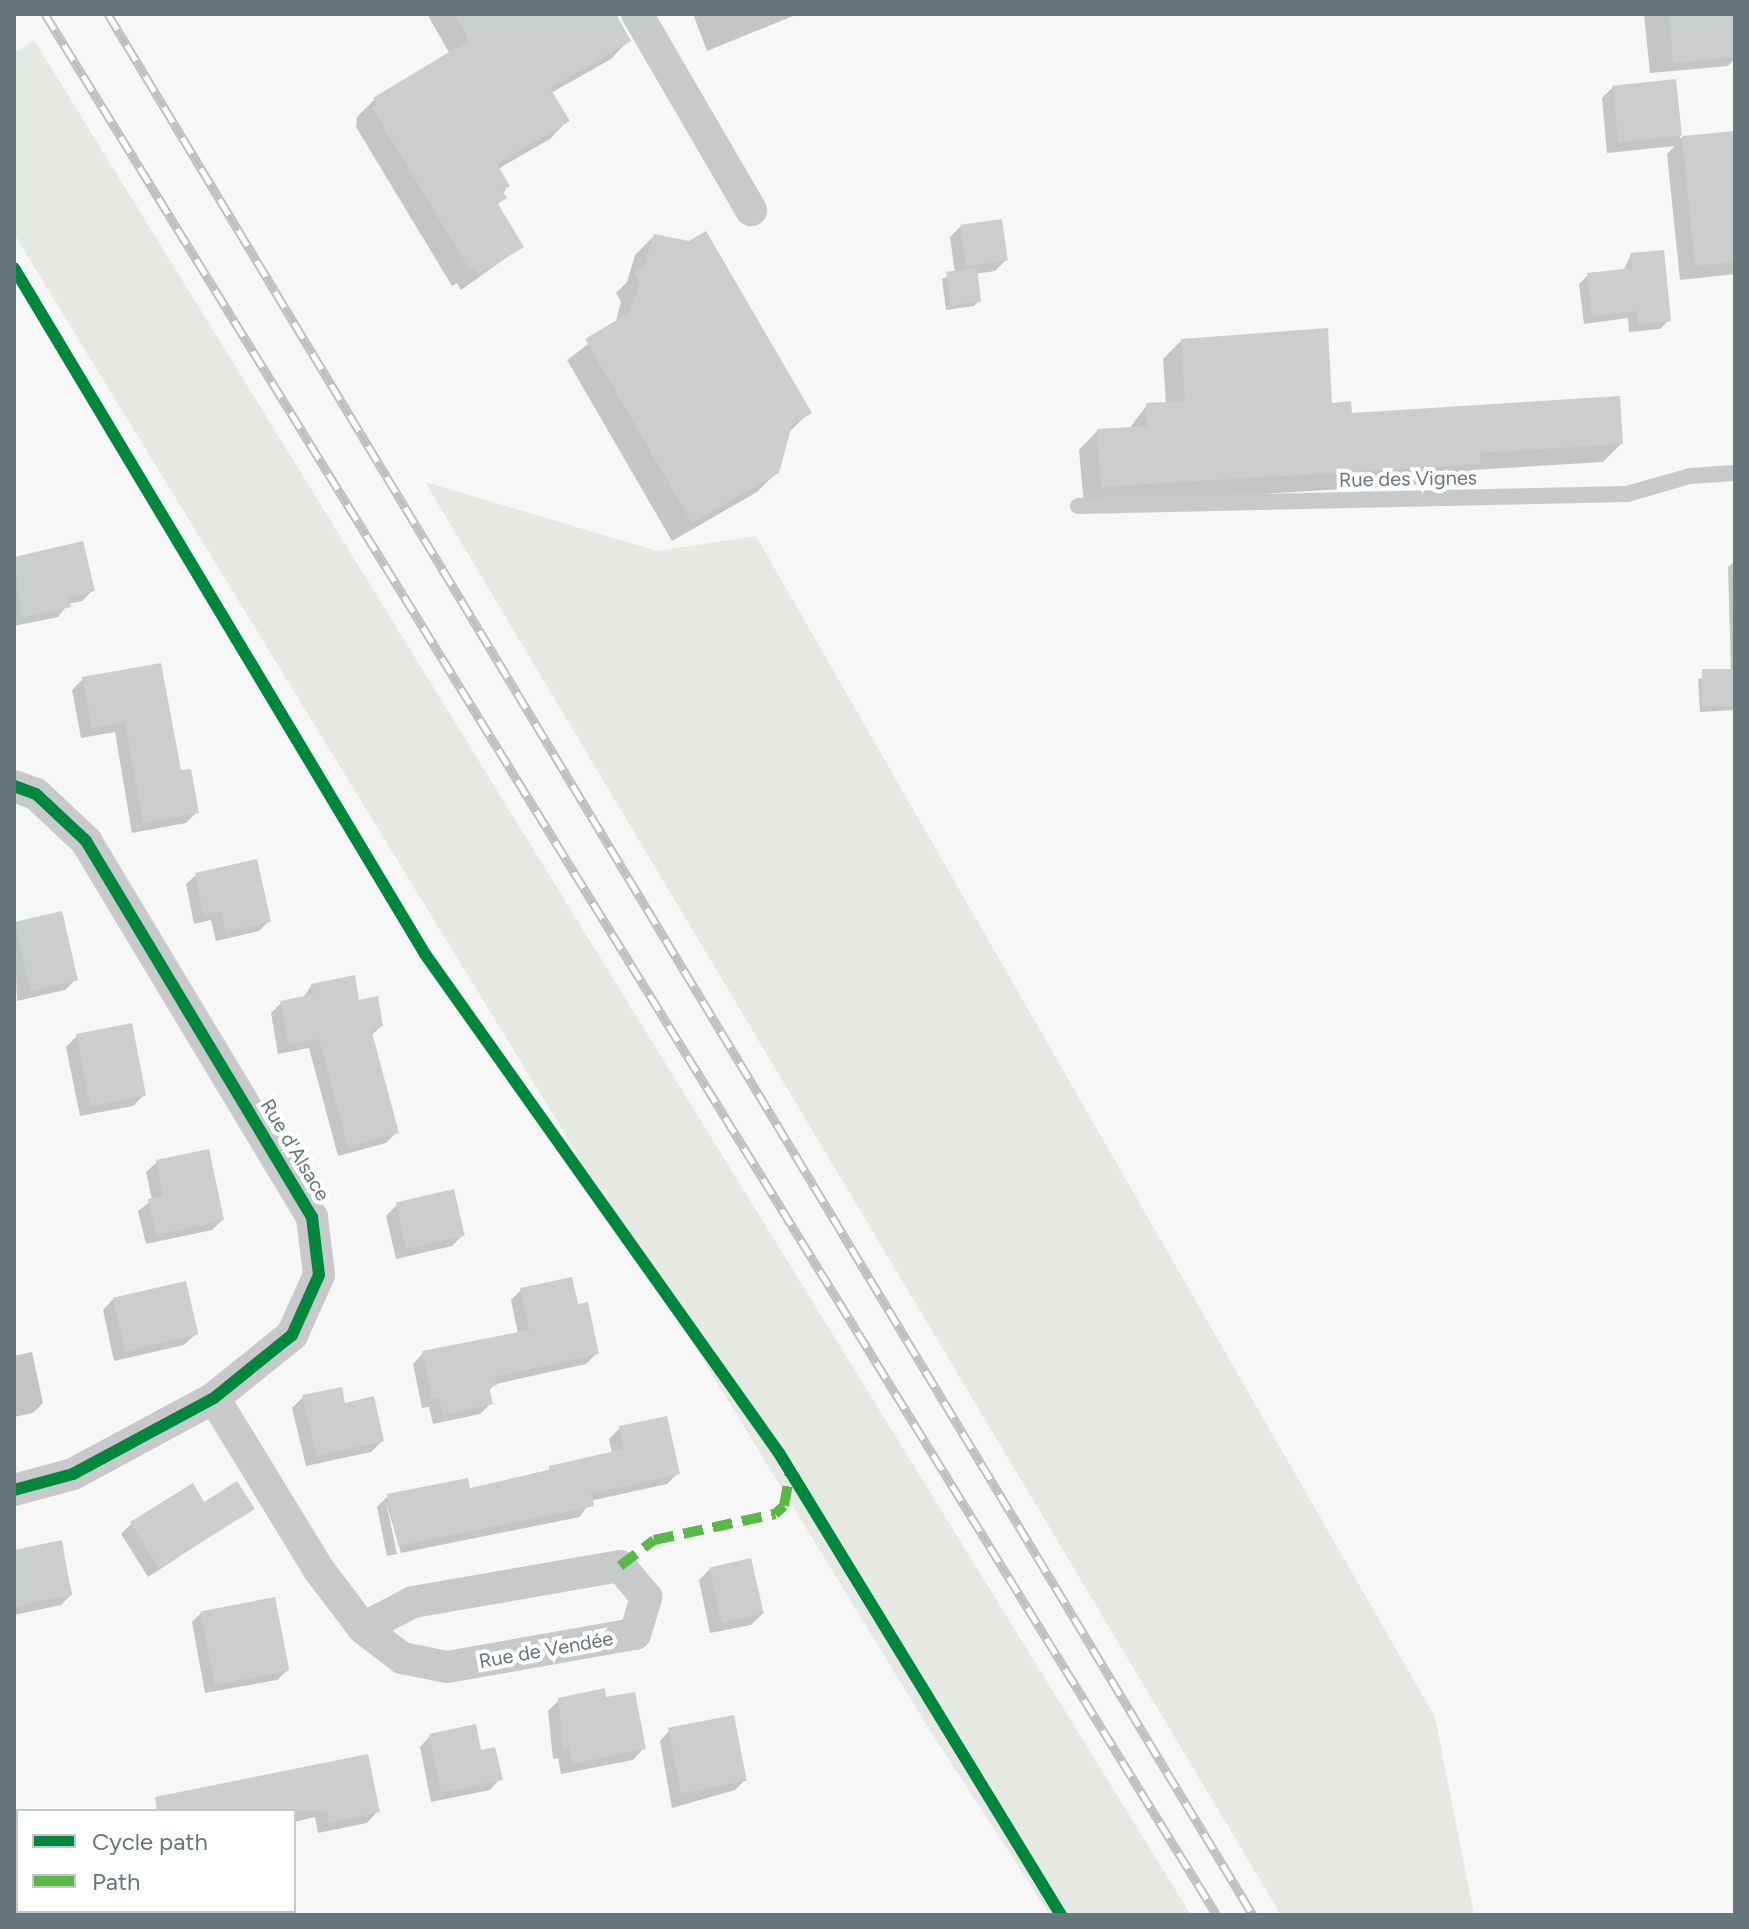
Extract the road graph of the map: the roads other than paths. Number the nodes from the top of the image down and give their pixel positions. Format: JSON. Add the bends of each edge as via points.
{"nodes":[{"id":1,"x":637,"y":14,"type":"edge"},
{"id":2,"x":751,"y":210,"type":"dead end"},
{"id":3,"x":1735,"y":473,"type":"edge"},
{"id":4,"x":1078,"y":506,"type":"dead end"},
{"id":5,"x":14,"y":786,"type":"edge"},
{"id":6,"x":214,"y":1398,"type":"junction"},
{"id":7,"x":14,"y":1490,"type":"edge"},
{"id":8,"x":363,"y":1628,"type":"junction"}],
"edges":[{"from":1,"to":2,"type":"street"},
{"from":3,"to":4,"type":"lane","name":"Rue des Vignes","via":[[1690,476],[1627,494]]},
{"from":5,"to":6,"type":"street","name":"Rue d'Alsace","via":[[36,794],[86,841],[312,1217],[319,1275],[292,1335]]},
{"from":6,"to":7,"type":"street","name":"Rue d'Alsace","via":[[73,1474]]},
{"from":6,"to":8,"type":"street","name":"Rue de Vendée","via":[[319,1570]]},
{"from":8,"to":8,"type":"street","name":"Rue de Vendée","via":[[402,1658],[447,1667],[635,1634],[646,1597],[620,1566],[413,1602]]}]}
